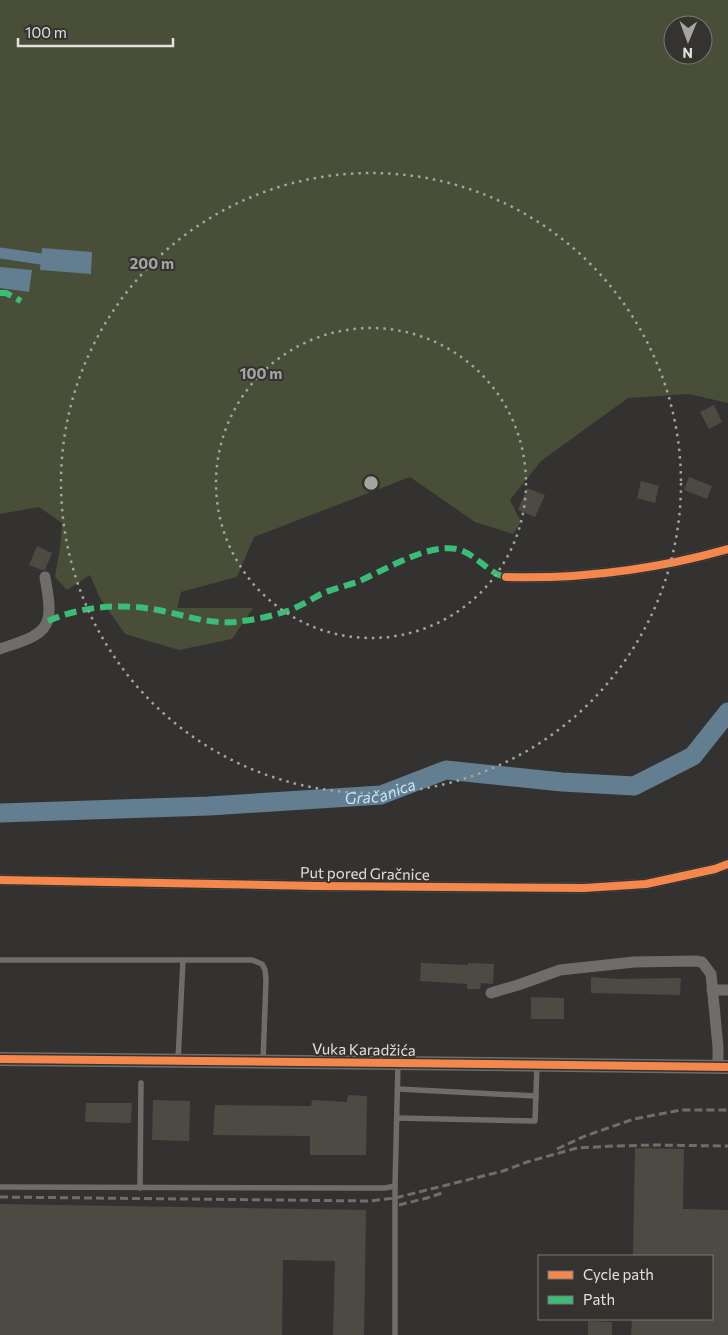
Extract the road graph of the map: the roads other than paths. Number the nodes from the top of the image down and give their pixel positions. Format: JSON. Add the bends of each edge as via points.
{"nodes":[{"id":1,"x":728,"y":549,"type":"edge"},
{"id":2,"x":45,"y":577,"type":"dead end"},
{"id":3,"x":506,"y":577,"type":"dead end"},
{"id":4,"x":0,"y":649,"type":"edge"},
{"id":5,"x":728,"y":864,"type":"edge"},
{"id":6,"x":0,"y":880,"type":"edge"},
{"id":7,"x":0,"y":960,"type":"edge"},
{"id":8,"x":182,"y":960,"type":"junction"},
{"id":9,"x":712,"y":990,"type":"junction"},
{"id":10,"x":728,"y":990,"type":"edge"},
{"id":11,"x":491,"y":993,"type":"dead end"},
{"id":12,"x":0,"y":1060,"type":"edge"},
{"id":13,"x":178,"y":1061,"type":"junction"},
{"id":14,"x":263,"y":1062,"type":"junction"},
{"id":15,"x":398,"y":1063,"type":"junction"},
{"id":16,"x":537,"y":1065,"type":"junction"},
{"id":17,"x":723,"y":1067,"type":"edge"},
{"id":18,"x":142,"y":1083,"type":"dead end"},
{"id":19,"x":398,"y":1089,"type":"junction"},
{"id":20,"x":536,"y":1096,"type":"junction"},
{"id":21,"x":397,"y":1118,"type":"junction"},
{"id":22,"x":395,"y":1186,"type":"junction"},
{"id":23,"x":0,"y":1187,"type":"edge"},
{"id":24,"x":140,"y":1188,"type":"junction"},
{"id":25,"x":395,"y":1335,"type":"edge"}],
"edges":[{"from":1,"to":3,"type":"street","via":[[612,572]]},
{"from":2,"to":4,"type":"street","via":[[49,611],[44,629]]},
{"from":5,"to":6,"type":"street","name":"Put pored Gračnice","via":[[646,884],[584,888]]},
{"from":7,"to":8,"type":"lane"},
{"from":8,"to":13,"type":"lane"},
{"from":8,"to":14,"type":"lane","via":[[252,960],[262,964],[266,980]]},
{"from":9,"to":10,"type":"street"},
{"from":9,"to":11,"type":"street","via":[[711,974],[702,962],[695,961],[634,962],[560,970]]},
{"from":9,"to":17,"type":"street"},
{"from":12,"to":13,"type":"street","name":"Vuka Karadžića"},
{"from":13,"to":14,"type":"street","name":"Vuka Karadžića"},
{"from":14,"to":15,"type":"street","name":"Vuka Karadžića"},
{"from":15,"to":16,"type":"street","name":"Vuka Karadžića"},
{"from":15,"to":19,"type":"lane"},
{"from":16,"to":17,"type":"street","name":"Vuka Karadžića"},
{"from":16,"to":20,"type":"lane"},
{"from":18,"to":24,"type":"lane"},
{"from":19,"to":20,"type":"lane"},
{"from":19,"to":21,"type":"lane"},
{"from":20,"to":21,"type":"lane","via":[[535,1121]]},
{"from":21,"to":22,"type":"lane"},
{"from":22,"to":24,"type":"lane"},
{"from":22,"to":25,"type":"lane"},
{"from":23,"to":24,"type":"lane"}]}
